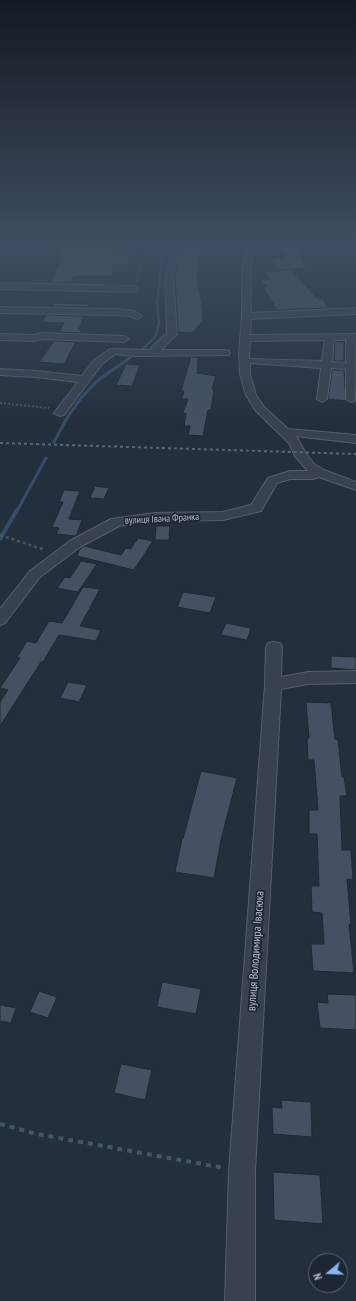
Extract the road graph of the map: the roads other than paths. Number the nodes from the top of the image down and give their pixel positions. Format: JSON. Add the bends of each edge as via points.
{"nodes":[{"id":1,"x":171,"y":306,"type":"edge"},
{"id":2,"x":247,"y":306,"type":"edge"},
{"id":3,"x":0,"y":310,"type":"edge"},
{"id":4,"x":356,"y":311,"type":"edge"},
{"id":5,"x":137,"y":316,"type":"dead end"},
{"id":6,"x":247,"y":316,"type":"junction"},
{"id":7,"x":0,"y":337,"type":"edge"},
{"id":8,"x":330,"y":337,"type":"junction"},
{"id":9,"x":354,"y":337,"type":"edge"},
{"id":10,"x":245,"y":338,"type":"junction"},
{"id":11,"x":124,"y":339,"type":"dead end"},
{"id":12,"x":152,"y":353,"type":"junction"},
{"id":13,"x":225,"y":353,"type":"dead end"},
{"id":14,"x":252,"y":361,"type":"dead end"},
{"id":15,"x":327,"y":365,"type":"junction"},
{"id":16,"x":351,"y":366,"type":"junction"},
{"id":17,"x":0,"y":372,"type":"edge"},
{"id":18,"x":84,"y":380,"type":"junction"},
{"id":19,"x":322,"y":399,"type":"dead end"},
{"id":20,"x":351,"y":399,"type":"dead end"},
{"id":21,"x":61,"y":411,"type":"road end"},
{"id":22,"x":286,"y":432,"type":"junction"},
{"id":23,"x":356,"y":439,"type":"edge"},
{"id":24,"x":320,"y":473,"type":"junction"},
{"id":25,"x":356,"y":486,"type":"edge"},
{"id":26,"x":0,"y":620,"type":"edge"},
{"id":27,"x":274,"y":647,"type":"dead end"},
{"id":28,"x":356,"y":677,"type":"edge"},
{"id":29,"x":273,"y":685,"type":"junction"},
{"id":30,"x":240,"y":1301,"type":"edge"}],
"edges":[{"from":1,"to":12,"type":"street","via":[[172,334]]},
{"from":2,"to":6,"type":"street"},
{"from":3,"to":5,"type":"street","via":[[116,312]]},
{"from":4,"to":6,"type":"street"},
{"from":6,"to":10,"type":"street"},
{"from":7,"to":11,"type":"street"},
{"from":8,"to":9,"type":"street"},
{"from":8,"to":10,"type":"street"},
{"from":8,"to":15,"type":"street"},
{"from":9,"to":16,"type":"street"},
{"from":10,"to":22,"type":"street","via":[[244,367],[250,395],[260,409]]},
{"from":12,"to":13,"type":"street"},
{"from":12,"to":18,"type":"street","via":[[113,351],[98,362]]},
{"from":14,"to":15,"type":"street"},
{"from":15,"to":16,"type":"street"},
{"from":15,"to":19,"type":"street"},
{"from":16,"to":20,"type":"street"},
{"from":17,"to":18,"type":"street"},
{"from":18,"to":21,"type":"street"},
{"from":22,"to":23,"type":"street"},
{"from":22,"to":24,"type":"street","via":[[299,448],[306,463]]},
{"from":24,"to":25,"type":"street"},
{"from":24,"to":26,"type":"street","name":"вулиця Івана Франка","via":[[278,478],[272,481],[256,508],[223,516],[155,517],[116,522],[75,544],[35,574]]},
{"from":27,"to":29,"type":"street","name":"вулиця Володимира Івасюка"},
{"from":28,"to":29,"type":"street","via":[[308,678]]},
{"from":29,"to":30,"type":"street","name":"вулиця Володимира Івасюка","via":[[242,1172]]}]}
